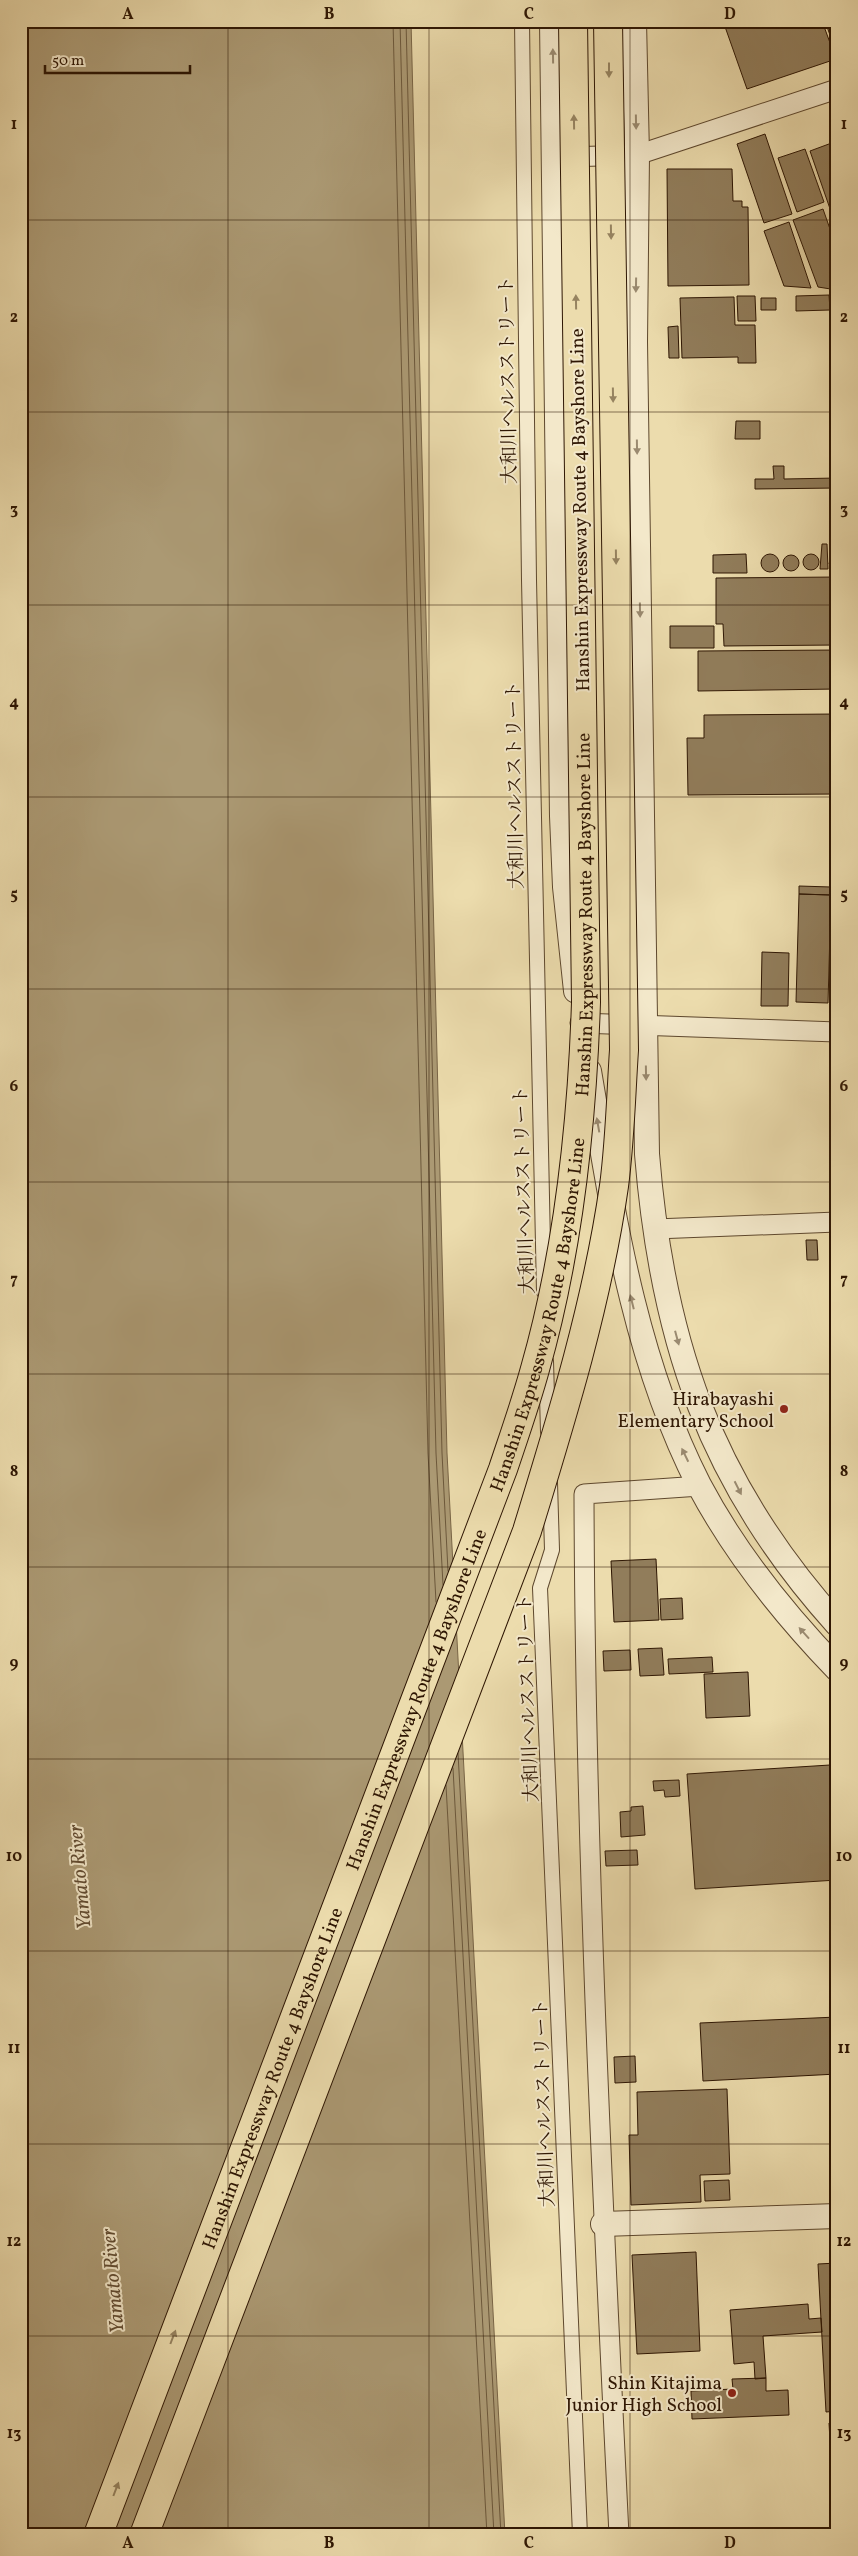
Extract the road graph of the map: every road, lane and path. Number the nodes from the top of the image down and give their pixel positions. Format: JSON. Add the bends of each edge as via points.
{"nodes":[{"id":1,"x":522,"y":21,"type":"edge"},
{"id":2,"x":552,"y":21,"type":"edge"},
{"id":3,"x":573,"y":21,"type":"edge"},
{"id":4,"x":608,"y":21,"type":"edge"},
{"id":5,"x":634,"y":21,"type":"edge"},
{"id":6,"x":837,"y":89,"type":"edge"},
{"id":7,"x":637,"y":155,"type":"junction"},
{"id":8,"x":555,"y":158,"type":"junction"},
{"id":9,"x":580,"y":1023,"type":"junction"},
{"id":10,"x":645,"y":1024,"type":"junction"},
{"id":11,"x":837,"y":1032,"type":"edge"},
{"id":12,"x":837,"y":1222,"type":"edge"},
{"id":13,"x":655,"y":1229,"type":"junction"},
{"id":14,"x":700,"y":1486,"type":"junction"},
{"id":15,"x":837,"y":1624,"type":"edge"},
{"id":16,"x":837,"y":1669,"type":"edge"},
{"id":17,"x":837,"y":2216,"type":"edge"},
{"id":18,"x":603,"y":2224,"type":"junction"},
{"id":19,"x":98,"y":2535,"type":"edge"},
{"id":20,"x":144,"y":2535,"type":"edge"},
{"id":21,"x":580,"y":2535,"type":"edge"},
{"id":22,"x":619,"y":2535,"type":"edge"}],
"edges":[{"from":1,"to":21,"type":"street","name":"大和川ヘルスストリート","via":[[539,1126],[552,1550],[540,1588]]},
{"from":8,"to":2,"type":"street","one_way":true},
{"from":19,"to":3,"type":"highway","name":"Hanshin Expressway Route 4 Bayshore Line","one_way":true,"bridge":true,"via":[[503,1470],[536,1368],[556,1276],[576,1159],[583,1090],[586,1002]]},
{"from":4,"to":20,"type":"highway","name":"Hanshin Expressway Route 4 Bayshore Line","one_way":true,"bridge":true,"via":[[624,1050],[614,1184],[604,1244],[567,1401],[527,1531]]},
{"from":5,"to":7,"type":"street","one_way":true},
{"from":6,"to":7,"type":"street"},
{"from":7,"to":8,"type":"street"},
{"from":7,"to":10,"type":"street","one_way":true,"via":[[635,342]]},
{"from":8,"to":9,"type":"street","via":[[562,816],[571,954]]},
{"from":9,"to":10,"type":"street"},
{"from":14,"to":9,"type":"street","one_way":true,"via":[[670,1422],[642,1337],[622,1260]]},
{"from":10,"to":11,"type":"street"},
{"from":10,"to":13,"type":"street","one_way":true,"via":[[647,1154]]},
{"from":12,"to":13,"type":"street"},
{"from":13,"to":15,"type":"street","one_way":true,"via":[[676,1336],[694,1394],[718,1450],[743,1499],[773,1546],[805,1589]]},
{"from":16,"to":14,"type":"street","one_way":true,"via":[[757,1576]]},
{"from":14,"to":18,"type":"street","via":[[584,1494],[584,1673]]},
{"from":17,"to":18,"type":"street"},
{"from":18,"to":22,"type":"street"}]}
